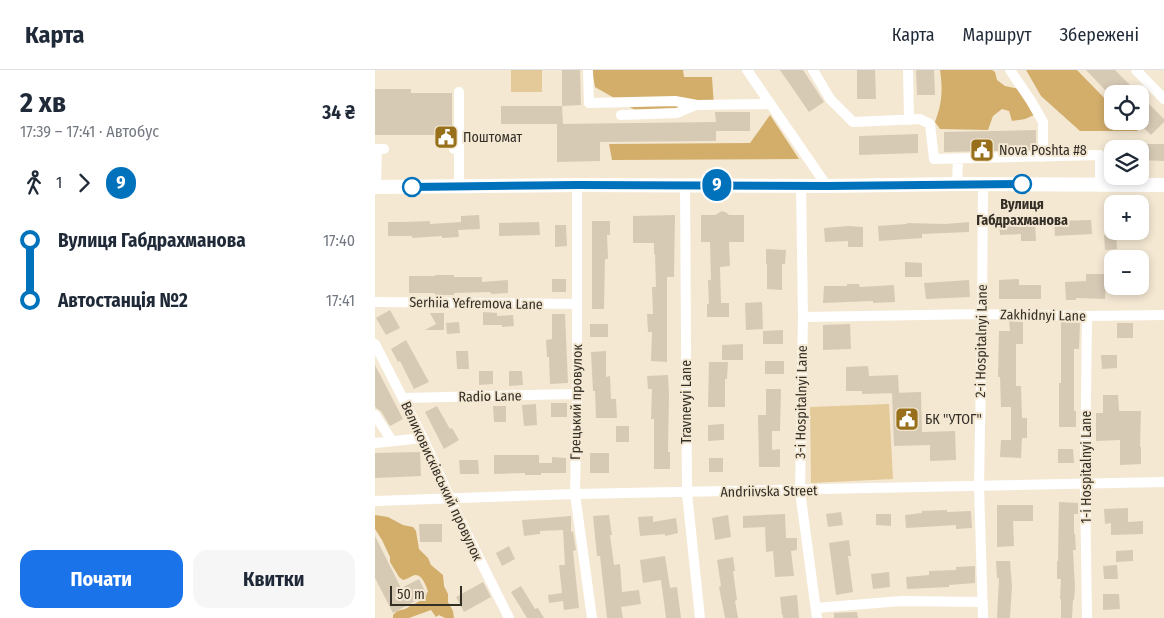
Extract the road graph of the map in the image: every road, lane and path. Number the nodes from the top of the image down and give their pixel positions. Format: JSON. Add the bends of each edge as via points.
{"nodes":[{"id":1,"x":588,"y":70,"type":"edge"},
{"id":2,"x":747,"y":70,"type":"edge"},
{"id":3,"x":813,"y":70,"type":"edge"},
{"id":4,"x":908,"y":70,"type":"edge"},
{"id":5,"x":1010,"y":70,"type":"edge"},
{"id":6,"x":1136,"y":70,"type":"edge"},
{"id":7,"x":459,"y":92,"type":"dead end"},
{"id":8,"x":1164,"y":99,"type":"edge"},
{"id":9,"x":770,"y":104,"type":"junction"},
{"id":10,"x":697,"y":105,"type":"junction"},
{"id":11,"x":621,"y":115,"type":"dead end"},
{"id":12,"x":909,"y":120,"type":"junction"},
{"id":13,"x":384,"y":150,"type":"dead end"},
{"id":14,"x":1043,"y":157,"type":"junction"},
{"id":15,"x":958,"y":159,"type":"junction"},
{"id":16,"x":957,"y":184,"type":"junction"},
{"id":17,"x":983,"y":184,"type":"junction"},
{"id":18,"x":1100,"y":184,"type":"junction"},
{"id":19,"x":577,"y":185,"type":"junction"},
{"id":20,"x":685,"y":185,"type":"junction"},
{"id":21,"x":801,"y":185,"type":"junction"},
{"id":22,"x":1164,"y":185,"type":"edge"},
{"id":23,"x":459,"y":186,"type":"junction"},
{"id":24,"x":827,"y":186,"type":"junction"},
{"id":25,"x":375,"y":187,"type":"edge"},
{"id":26,"x":375,"y":302,"type":"edge"},
{"id":27,"x":577,"y":304,"type":"junction"},
{"id":28,"x":982,"y":314,"type":"junction"},
{"id":29,"x":1164,"y":315,"type":"edge"},
{"id":30,"x":1087,"y":316,"type":"junction"},
{"id":31,"x":803,"y":317,"type":"junction"},
{"id":32,"x":375,"y":344,"type":"edge"},
{"id":33,"x":379,"y":364,"type":"edge"},
{"id":34,"x":577,"y":394,"type":"junction"},
{"id":35,"x":403,"y":398,"type":"junction"},
{"id":36,"x":375,"y":415,"type":"edge"},
{"id":37,"x":423,"y":438,"type":"junction"},
{"id":38,"x":392,"y":441,"type":"junction"},
{"id":39,"x":375,"y":443,"type":"edge"},
{"id":40,"x":1164,"y":482,"type":"edge"},
{"id":41,"x":1085,"y":484,"type":"junction"},
{"id":42,"x":979,"y":486,"type":"junction"},
{"id":43,"x":800,"y":490,"type":"junction"},
{"id":44,"x":687,"y":493,"type":"junction"},
{"id":45,"x":575,"y":494,"type":"junction"},
{"id":46,"x":450,"y":498,"type":"junction"},
{"id":47,"x":375,"y":501,"type":"edge"},
{"id":48,"x":983,"y":602,"type":"junction"},
{"id":49,"x":816,"y":613,"type":"edge"},
{"id":50,"x":509,"y":618,"type":"edge"},
{"id":51,"x":591,"y":618,"type":"edge"},
{"id":52,"x":700,"y":618,"type":"edge"},
{"id":53,"x":983,"y":618,"type":"edge"},
{"id":54,"x":1087,"y":618,"type":"edge"}],
"edges":[{"from":1,"to":10,"type":"street","via":[[589,103],[675,101]]},
{"from":2,"to":9,"type":"street"},
{"from":3,"to":12,"type":"street","via":[[830,99],[853,122]]},
{"from":4,"to":12,"type":"street"},
{"from":5,"to":14,"type":"street","via":[[1043,122]]},
{"from":6,"to":8,"type":"street"},
{"from":7,"to":23,"type":"street","via":[[456,149]]},
{"from":9,"to":10,"type":"street"},
{"from":9,"to":24,"type":"street"},
{"from":10,"to":11,"type":"street","via":[[677,113]]},
{"from":12,"to":15,"type":"street","via":[[920,119],[930,124],[934,159]]},
{"from":13,"to":25,"type":"street","via":[[377,150]]},
{"from":14,"to":15,"type":"street"},
{"from":14,"to":18,"type":"street","via":[[1100,155]]},
{"from":15,"to":16,"type":"street"},
{"from":16,"to":17,"type":"main road"},
{"from":16,"to":24,"type":"main road"},
{"from":17,"to":18,"type":"main road"},
{"from":17,"to":28,"type":"street","name":"2-i Hospitalnyi Lane"},
{"from":18,"to":22,"type":"main road"},
{"from":19,"to":20,"type":"main road"},
{"from":19,"to":23,"type":"main road"},
{"from":19,"to":27,"type":"street","name":"Грецький провулок"},
{"from":20,"to":21,"type":"main road"},
{"from":20,"to":44,"type":"street","name":"Travnevyi Lane"},
{"from":21,"to":24,"type":"main road"},
{"from":21,"to":31,"type":"street","name":"3-i Hospitalnyi Lane"},
{"from":23,"to":25,"type":"main road"},
{"from":26,"to":27,"type":"street","name":"Serhiia Yefremova Lane"},
{"from":27,"to":34,"type":"street","name":"Грецький провулок"},
{"from":28,"to":30,"type":"street","name":"Zakhidnyi Lane"},
{"from":28,"to":31,"type":"street","name":"Zakhidnyi Lane"},
{"from":28,"to":42,"type":"street","name":"2-i Hospitalnyi Lane"},
{"from":29,"to":30,"type":"street","name":"Zakhidnyi Lane"},
{"from":30,"to":41,"type":"street","name":"1-i Hospitalnyi Lane"},
{"from":31,"to":43,"type":"street","name":"3-i Hospitalnyi Lane"},
{"from":32,"to":33,"type":"street","name":"Великовисківський провулок"},
{"from":33,"to":35,"type":"street","name":"Великовисківський провулок"},
{"from":34,"to":35,"type":"street","name":"Radio Lane"},
{"from":34,"to":45,"type":"street","name":"Грецький провулок"},
{"from":35,"to":37,"type":"street","name":"Великовисківський провулок"},
{"from":36,"to":38,"type":"street"},
{"from":37,"to":38,"type":"street"},
{"from":37,"to":46,"type":"street","name":"Великовисківський провулок"},
{"from":38,"to":39,"type":"street"},
{"from":40,"to":41,"type":"street","name":"Andriivska Street"},
{"from":41,"to":42,"type":"street","name":"Andriivska Street"},
{"from":41,"to":54,"type":"street","name":"1-i Hospitalnyi Lane"},
{"from":42,"to":43,"type":"street","name":"Andriivska Street"},
{"from":42,"to":48,"type":"street","name":"2-i Hospitalnyi Lane"},
{"from":43,"to":44,"type":"street","name":"Andriivska Street"},
{"from":43,"to":49,"type":"street","name":"3-i Hospitalnyi Lane"},
{"from":44,"to":45,"type":"street","name":"Andriivska Street"},
{"from":44,"to":52,"type":"street","name":"Travnevyi Lane"},
{"from":45,"to":46,"type":"street","name":"Andriivska Street"},
{"from":45,"to":51,"type":"street","name":"Грецький провулок"},
{"from":46,"to":47,"type":"street","name":"Andriivska Street"},
{"from":46,"to":50,"type":"street","name":"Великовисківський провулок"},
{"from":48,"to":49,"type":"street","via":[[901,601]]},
{"from":48,"to":53,"type":"street","name":"2-i Hospitalnyi Lane"}]}
